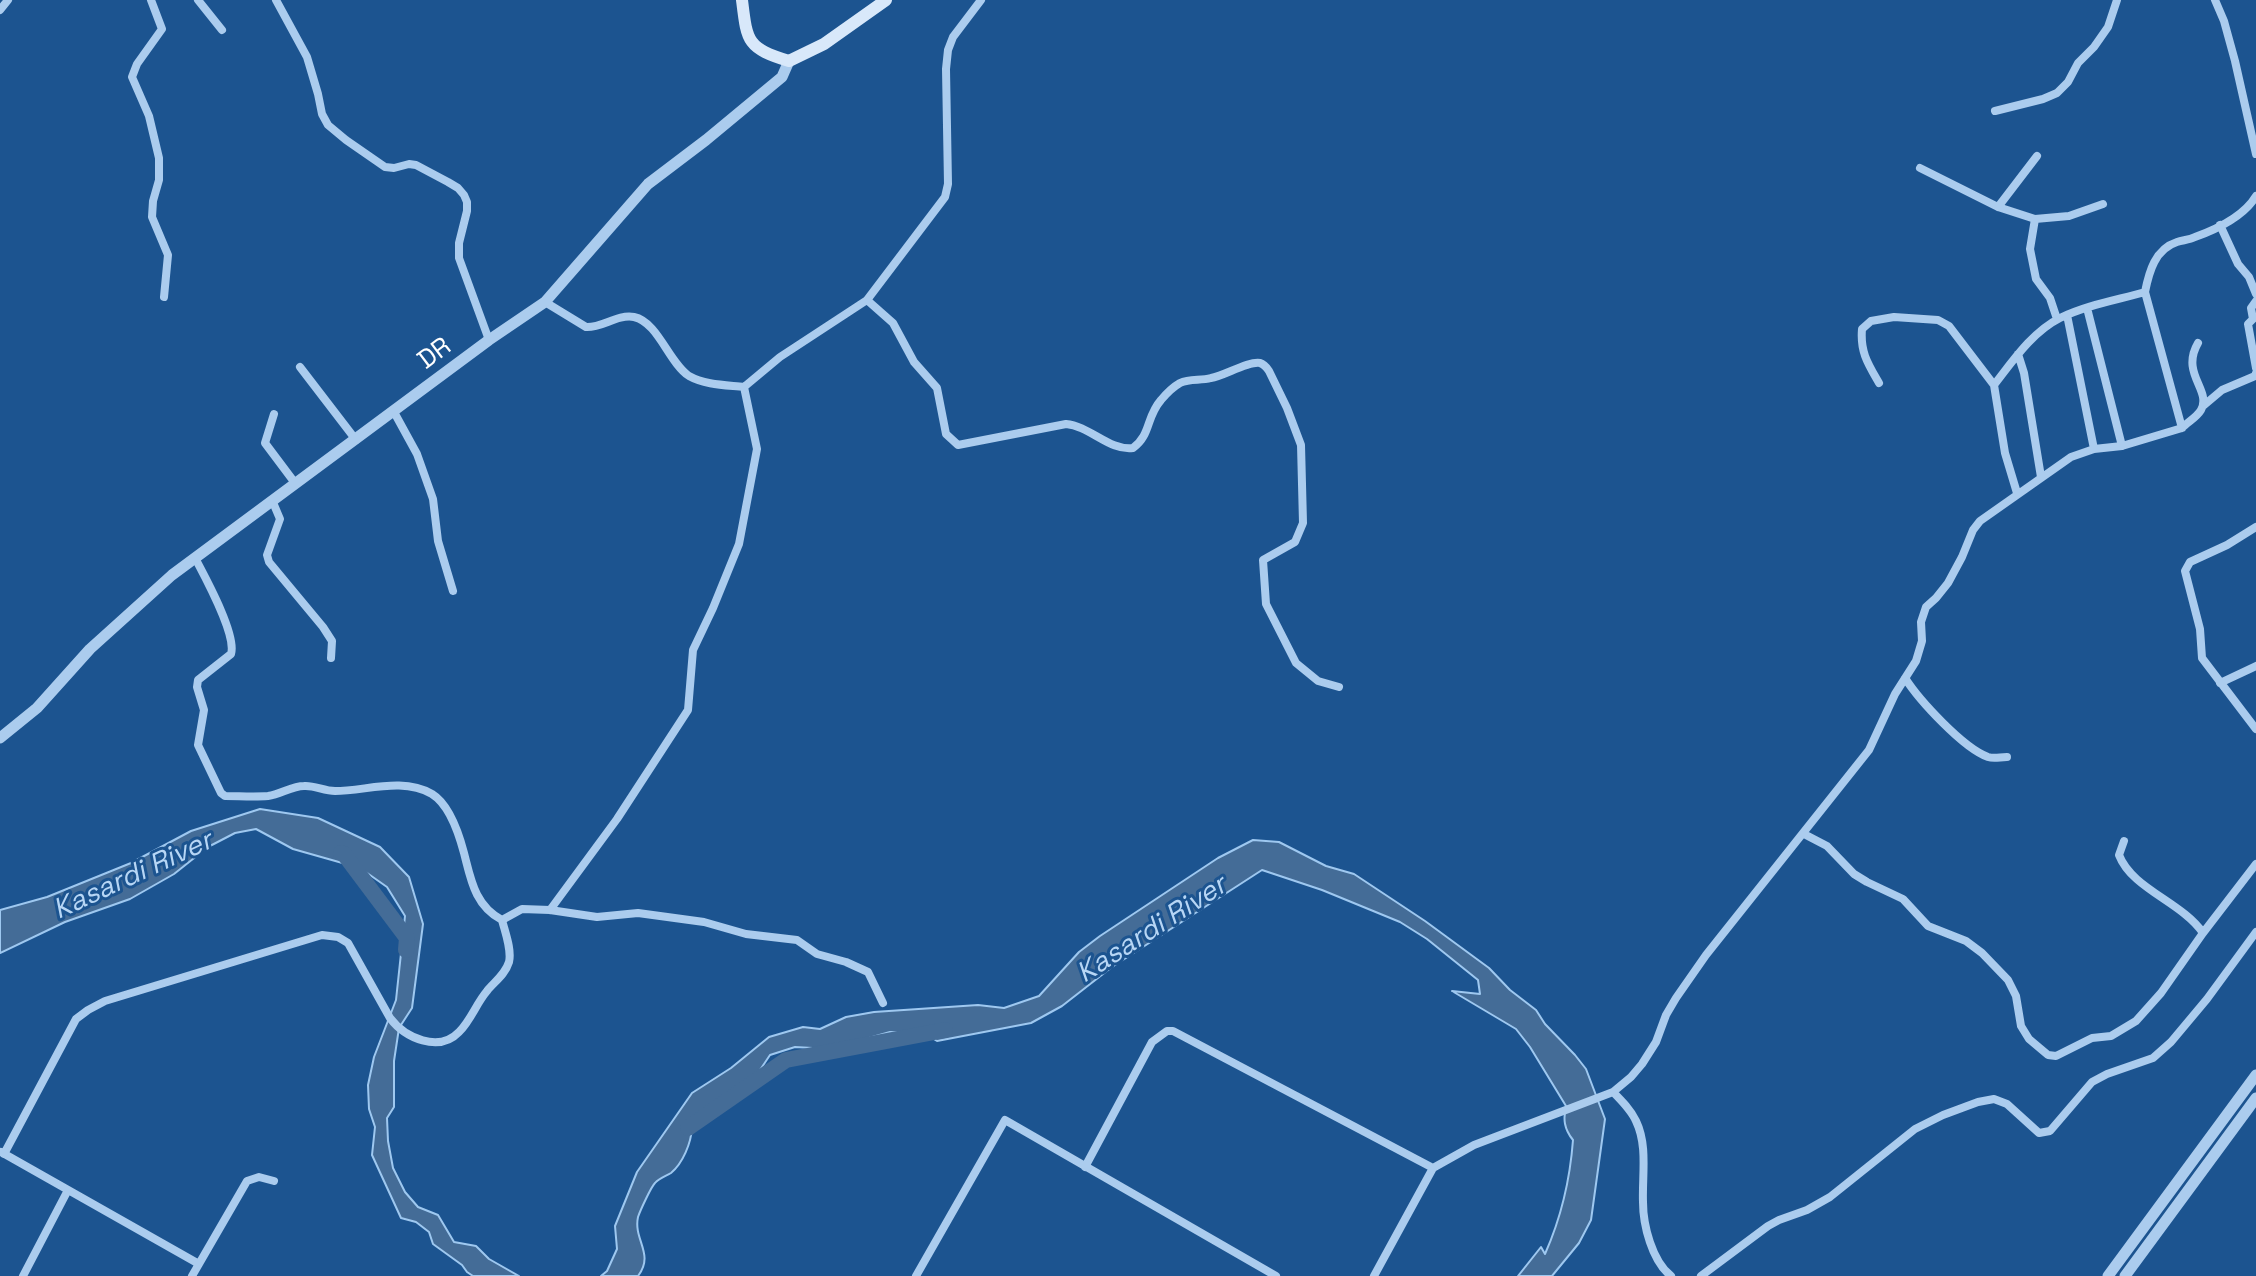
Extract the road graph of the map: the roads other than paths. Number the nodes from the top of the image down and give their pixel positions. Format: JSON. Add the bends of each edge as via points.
{"nodes":[{"id":1,"x":8,"y":0,"type":"edge"},
{"id":2,"x":151,"y":0,"type":"edge"},
{"id":3,"x":198,"y":0,"type":"edge"},
{"id":4,"x":276,"y":0,"type":"edge"},
{"id":5,"x":742,"y":0,"type":"edge"},
{"id":6,"x":886,"y":0,"type":"edge"},
{"id":7,"x":981,"y":0,"type":"edge"},
{"id":8,"x":2117,"y":0,"type":"edge"},
{"id":9,"x":2215,"y":0,"type":"edge"},
{"id":10,"x":0,"y":10,"type":"edge"},
{"id":11,"x":222,"y":30,"type":"dead end"},
{"id":12,"x":789,"y":61,"type":"junction"},
{"id":13,"x":1995,"y":111,"type":"dead end"},
{"id":14,"x":2256,"y":154,"type":"edge"},
{"id":15,"x":2037,"y":156,"type":"dead end"},
{"id":16,"x":1920,"y":168,"type":"dead end"},
{"id":17,"x":2256,"y":196,"type":"edge"},
{"id":18,"x":2103,"y":204,"type":"dead end"},
{"id":19,"x":1998,"y":207,"type":"junction"},
{"id":20,"x":2035,"y":219,"type":"junction"},
{"id":21,"x":2220,"y":225,"type":"junction"},
{"id":22,"x":2145,"y":292,"type":"junction"},
{"id":23,"x":2256,"y":294,"type":"edge"},
{"id":24,"x":164,"y":297,"type":"dead end"},
{"id":25,"x":867,"y":300,"type":"junction"},
{"id":26,"x":2256,"y":301,"type":"edge"},
{"id":27,"x":545,"y":302,"type":"junction"},
{"id":28,"x":2087,"y":308,"type":"junction"},
{"id":29,"x":2067,"y":315,"type":"junction"},
{"id":30,"x":2057,"y":319,"type":"junction"},
{"id":31,"x":489,"y":340,"type":"junction"},
{"id":32,"x":2198,"y":343,"type":"dead end"},
{"id":33,"x":2018,"y":354,"type":"junction"},
{"id":34,"x":300,"y":367,"type":"dead end"},
{"id":35,"x":2256,"y":371,"type":"edge"},
{"id":36,"x":1879,"y":383,"type":"dead end"},
{"id":37,"x":1994,"y":385,"type":"junction"},
{"id":38,"x":744,"y":387,"type":"junction"},
{"id":39,"x":2203,"y":406,"type":"junction"},
{"id":40,"x":394,"y":412,"type":"junction"},
{"id":41,"x":274,"y":414,"type":"dead end"},
{"id":42,"x":2182,"y":428,"type":"junction"},
{"id":43,"x":356,"y":440,"type":"junction"},
{"id":44,"x":2122,"y":446,"type":"junction"},
{"id":45,"x":2094,"y":449,"type":"junction"},
{"id":46,"x":2041,"y":477,"type":"junction"},
{"id":47,"x":295,"y":483,"type":"junction"},
{"id":48,"x":2017,"y":493,"type":"junction"},
{"id":49,"x":272,"y":500,"type":"junction"},
{"id":50,"x":2256,"y":527,"type":"edge"},
{"id":51,"x":195,"y":558,"type":"junction"},
{"id":52,"x":453,"y":591,"type":"dead end"},
{"id":53,"x":331,"y":658,"type":"dead end"},
{"id":54,"x":2256,"y":666,"type":"edge"},
{"id":55,"x":1905,"y":678,"type":"junction"},
{"id":56,"x":2220,"y":683,"type":"junction"},
{"id":57,"x":1339,"y":687,"type":"dead end"},
{"id":58,"x":2256,"y":729,"type":"edge"},
{"id":59,"x":0,"y":738,"type":"edge"},
{"id":60,"x":2007,"y":757,"type":"dead end"},
{"id":61,"x":1804,"y":834,"type":"junction"},
{"id":62,"x":2124,"y":841,"type":"dead end"},
{"id":63,"x":2256,"y":864,"type":"edge"},
{"id":64,"x":550,"y":910,"type":"junction"},
{"id":65,"x":502,"y":920,"type":"junction"},
{"id":66,"x":2256,"y":932,"type":"edge"},
{"id":67,"x":2203,"y":933,"type":"junction"},
{"id":68,"x":883,"y":1003,"type":"dead end"},
{"id":69,"x":2256,"y":1075,"type":"edge"},
{"id":70,"x":1613,"y":1092,"type":"junction"},
{"id":71,"x":2256,"y":1098,"type":"edge"},
{"id":72,"x":2,"y":1153,"type":"edge"},
{"id":73,"x":1085,"y":1167,"type":"junction"},
{"id":74,"x":1433,"y":1168,"type":"junction"},
{"id":75,"x":274,"y":1181,"type":"dead end"},
{"id":76,"x":68,"y":1190,"type":"junction"},
{"id":77,"x":199,"y":1264,"type":"junction"},
{"id":78,"x":23,"y":1276,"type":"edge"},
{"id":79,"x":192,"y":1276,"type":"edge"},
{"id":80,"x":916,"y":1276,"type":"edge"},
{"id":81,"x":1276,"y":1276,"type":"edge"},
{"id":82,"x":1374,"y":1276,"type":"edge"},
{"id":83,"x":1671,"y":1276,"type":"edge"},
{"id":84,"x":1701,"y":1276,"type":"edge"},
{"id":85,"x":2108,"y":1276,"type":"edge"},
{"id":86,"x":2125,"y":1276,"type":"edge"}],
"edges":[{"from":1,"to":10,"type":"street"},
{"from":2,"to":24,"type":"street","via":[[162,29],[132,77],[159,158],[152,217],[168,255]]},
{"from":3,"to":11,"type":"street"},
{"from":4,"to":31,"type":"street","via":[[310,66],[328,125],[385,167],[416,165],[464,195],[467,211],[459,258]]},
{"from":5,"to":12,"type":"main road","via":[[753,45]]},
{"from":6,"to":12,"type":"main road","name":"DR","via":[[824,44]]},
{"from":7,"to":25,"type":"street","via":[[948,50],[945,197]]},
{"from":8,"to":13,"type":"street","via":[[2108,27],[2057,93]]},
{"from":9,"to":14,"type":"street"},
{"from":12,"to":27,"type":"street","name":"DR","via":[[782,77],[648,184]]},
{"from":15,"to":19,"type":"street"},
{"from":16,"to":19,"type":"street"},
{"from":17,"to":21,"type":"street"},
{"from":18,"to":20,"type":"street","via":[[2069,216]]},
{"from":19,"to":20,"type":"street"},
{"from":20,"to":30,"type":"street","via":[[2030,249],[2036,279]]},
{"from":21,"to":22,"type":"street","via":[[2163,250],[2149,272]]},
{"from":21,"to":23,"type":"street"},
{"from":22,"to":28,"type":"street"},
{"from":22,"to":42,"type":"street"},
{"from":25,"to":38,"type":"street"},
{"from":25,"to":57,"type":"street","via":[[893,323],[914,362],[937,388],[946,434],[958,445],[1066,424],[1133,448],[1147,433],[1152,413],[1177,384],[1252,364],[1265,366],[1301,445],[1303,523],[1295,542],[1263,560],[1266,604],[1296,663],[1318,681]]},
{"from":26,"to":35,"type":"street","via":[[2248,324]]},
{"from":27,"to":31,"type":"street","name":"DR"},
{"from":27,"to":38,"type":"street","via":[[586,327],[636,317],[690,377]]},
{"from":28,"to":29,"type":"street"},
{"from":28,"to":44,"type":"street"},
{"from":29,"to":30,"type":"street"},
{"from":29,"to":45,"type":"street"},
{"from":30,"to":33,"type":"street"},
{"from":31,"to":40,"type":"street","name":"DR"},
{"from":32,"to":39,"type":"street","via":[[2191,363]]},
{"from":33,"to":37,"type":"street"},
{"from":33,"to":46,"type":"street"},
{"from":34,"to":43,"type":"street"},
{"from":35,"to":39,"type":"street"},
{"from":36,"to":37,"type":"street","via":[[1865,359],[1862,329],[1871,321],[1894,317],[1938,320],[1949,326]]},
{"from":37,"to":48,"type":"street"},
{"from":38,"to":64,"type":"street","via":[[757,449],[739,544],[693,650],[688,710]]},
{"from":39,"to":42,"type":"street"},
{"from":40,"to":43,"type":"street","name":"DR"},
{"from":40,"to":52,"type":"street","via":[[433,499],[438,541]]},
{"from":41,"to":47,"type":"street","via":[[265,443]]},
{"from":42,"to":44,"type":"street"},
{"from":43,"to":47,"type":"street","name":"DR"},
{"from":44,"to":45,"type":"street"},
{"from":45,"to":46,"type":"street"},
{"from":46,"to":48,"type":"street"},
{"from":47,"to":49,"type":"street","name":"DR"},
{"from":48,"to":55,"type":"street","via":[[1980,521],[1948,583],[1926,607],[1922,641]]},
{"from":49,"to":51,"type":"street","name":"DR"},
{"from":49,"to":53,"type":"street","via":[[280,519],[269,562],[323,627],[332,641]]},
{"from":50,"to":56,"type":"street","via":[[2186,567],[2202,658]]},
{"from":51,"to":59,"type":"street","name":"DR","via":[[90,649],[37,708]]},
{"from":51,"to":65,"type":"street","via":[[233,643],[231,654],[197,684],[204,710],[198,745],[221,793],[268,796],[302,786],[331,791],[391,785],[422,790],[443,805],[478,899]]},
{"from":54,"to":56,"type":"street"},
{"from":55,"to":60,"type":"street","via":[[1966,742],[1991,758]]},
{"from":55,"to":61,"type":"street","via":[[1869,750]]},
{"from":56,"to":58,"type":"street"},
{"from":61,"to":67,"type":"street","via":[[1827,846],[1854,874],[1903,899],[1928,926],[1982,953],[2008,980],[2029,1039],[2048,1055],[2111,1036],[2136,1021]]},
{"from":61,"to":70,"type":"street","via":[[1706,955],[1666,1015],[1642,1064]]},
{"from":62,"to":67,"type":"street","via":[[2122,865]]},
{"from":63,"to":67,"type":"street"},
{"from":64,"to":65,"type":"street","via":[[522,909]]},
{"from":64,"to":68,"type":"street","via":[[597,917],[638,913],[797,940],[817,954],[868,972]]},
{"from":65,"to":72,"type":"street","via":[[510,960],[457,1035],[437,1043],[418,1040],[399,1028],[348,943],[322,935],[96,1005],[76,1019]]},
{"from":66,"to":84,"type":"street","via":[[2171,1042],[2153,1058],[2092,1082],[2050,1131],[2039,1133],[1994,1099],[1943,1115],[1915,1129],[1830,1197],[1768,1226]]},
{"from":69,"to":85,"type":"street"},
{"from":70,"to":74,"type":"street","via":[[1474,1145]]},
{"from":70,"to":83,"type":"street","via":[[1638,1124],[1647,1228],[1656,1258]]},
{"from":71,"to":86,"type":"street"},
{"from":72,"to":76,"type":"street"},
{"from":73,"to":74,"type":"street","via":[[1152,1042],[1173,1031]]},
{"from":73,"to":80,"type":"street","via":[[1005,1120]]},
{"from":73,"to":81,"type":"street"},
{"from":74,"to":82,"type":"street"},
{"from":75,"to":77,"type":"street","via":[[247,1181]]},
{"from":76,"to":77,"type":"street"},
{"from":76,"to":78,"type":"street"},
{"from":77,"to":79,"type":"street"}]}
